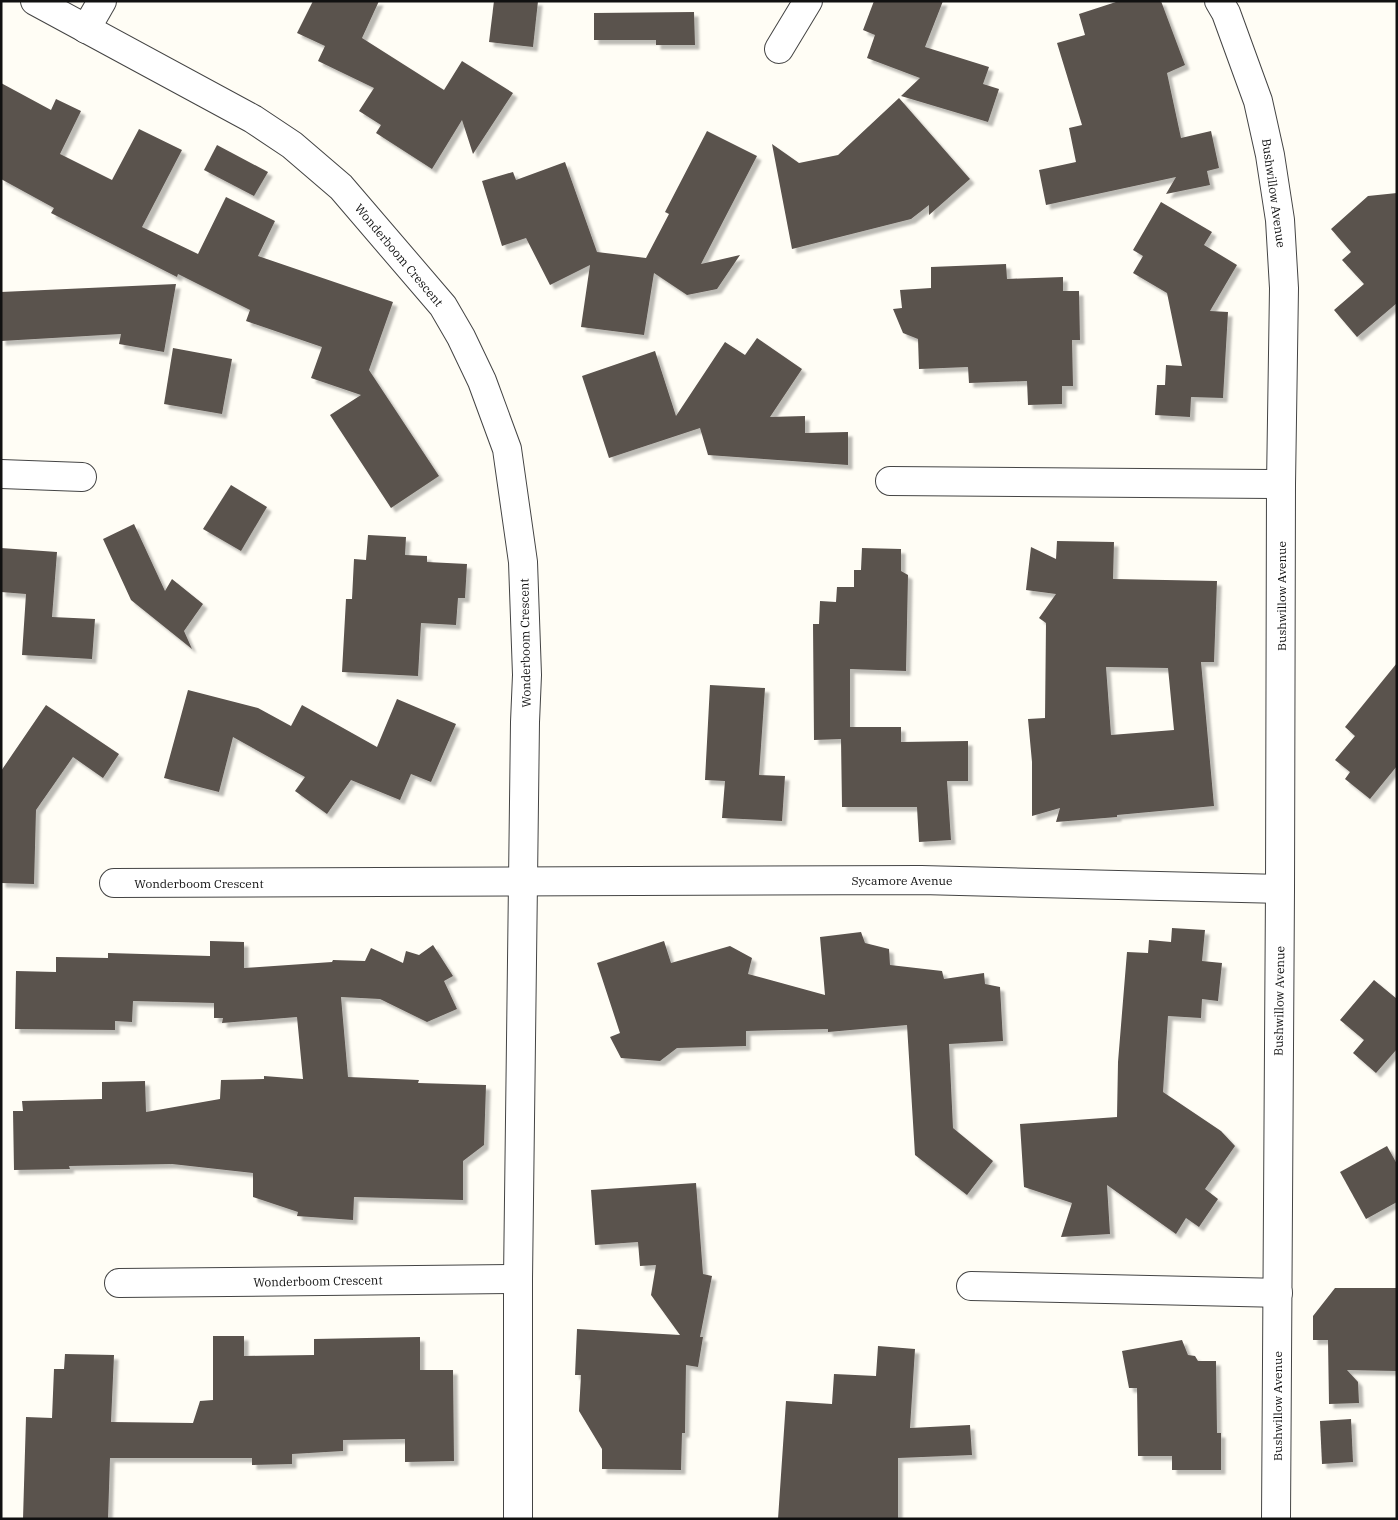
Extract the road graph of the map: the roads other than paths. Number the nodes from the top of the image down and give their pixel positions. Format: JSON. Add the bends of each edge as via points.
{"nodes":[{"id":1,"x":35,"y":1,"type":"edge"},
{"id":2,"x":102,"y":1,"type":"edge"},
{"id":3,"x":808,"y":1,"type":"edge"},
{"id":4,"x":1219,"y":1,"type":"edge"},
{"id":5,"x":86,"y":29,"type":"junction"},
{"id":6,"x":779,"y":50,"type":"dead end"},
{"id":7,"x":1,"y":474,"type":"edge"},
{"id":8,"x":82,"y":477,"type":"dead end"},
{"id":9,"x":890,"y":481,"type":"dead end"},
{"id":10,"x":1281,"y":484,"type":"junction"},
{"id":11,"x":523,"y":881,"type":"junction"},
{"id":12,"x":114,"y":883,"type":"dead end"},
{"id":13,"x":1280,"y":889,"type":"junction"},
{"id":14,"x":518,"y":1279,"type":"junction"},
{"id":15,"x":119,"y":1283,"type":"dead end"},
{"id":16,"x":971,"y":1286,"type":"dead end"},
{"id":17,"x":1278,"y":1293,"type":"junction"},
{"id":18,"x":518,"y":1519,"type":"edge"},
{"id":19,"x":1276,"y":1519,"type":"edge"}],
"edges":[{"from":1,"to":5,"type":"street","name":"Wonderboom Crescent"},
{"from":2,"to":5,"type":"street"},
{"from":3,"to":6,"type":"street"},
{"from":4,"to":10,"type":"street","name":"Bushwillow Avenue","via":[[1258,101],[1280,220],[1284,288]]},
{"from":5,"to":11,"type":"street","name":"Wonderboom Crescent","via":[[253,119],[292,145],[341,187],[443,306],[461,337],[482,381],[507,449],[524,562],[527,675]]},
{"from":7,"to":8,"type":"street"},
{"from":9,"to":10,"type":"street"},
{"from":10,"to":13,"type":"street","name":"Bushwillow Avenue"},
{"from":11,"to":12,"type":"street","name":"Wonderboom Crescent"},
{"from":11,"to":13,"type":"street","name":"Sycamore Avenue","via":[[921,880]]},
{"from":11,"to":14,"type":"street","name":"Wonderboom Crescent"},
{"from":13,"to":17,"type":"street","name":"Bushwillow Avenue"},
{"from":14,"to":15,"type":"street","name":"Wonderboom Crescent"},
{"from":14,"to":18,"type":"street","name":"Wonderboom Crescent"},
{"from":16,"to":17,"type":"street"},
{"from":17,"to":19,"type":"street","name":"Bushwillow Avenue"}]}
